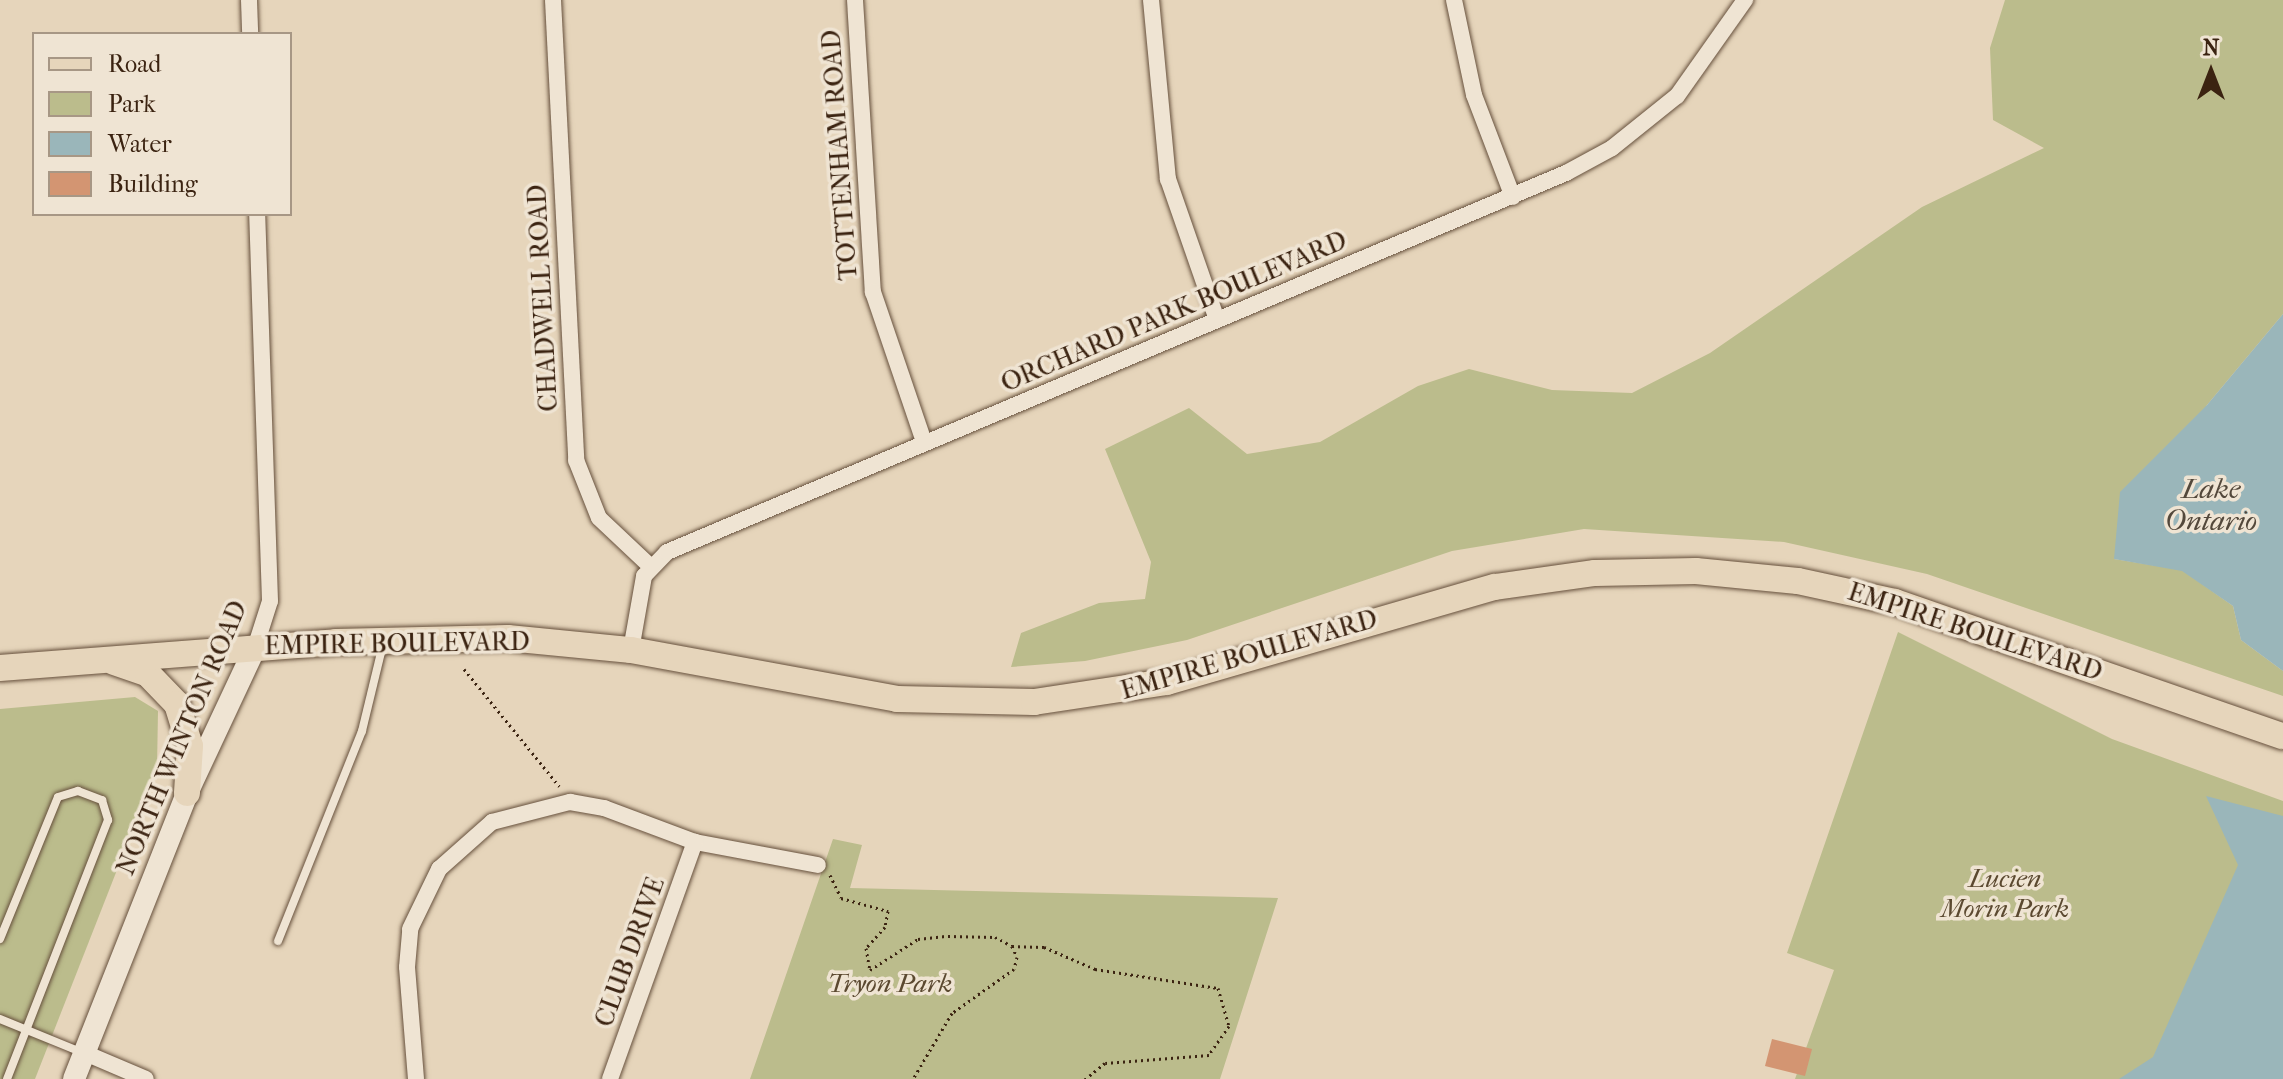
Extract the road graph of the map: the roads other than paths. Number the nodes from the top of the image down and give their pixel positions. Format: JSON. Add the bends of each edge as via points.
{"nodes":[{"id":1,"x":249,"y":0,"type":"edge"},
{"id":2,"x":553,"y":0,"type":"edge"},
{"id":3,"x":855,"y":0,"type":"edge"},
{"id":4,"x":1151,"y":0,"type":"edge"},
{"id":5,"x":1454,"y":0,"type":"edge"},
{"id":6,"x":1745,"y":0,"type":"edge"},
{"id":7,"x":250,"y":32,"type":"edge"},
{"id":8,"x":1513,"y":197,"type":"junction"},
{"id":9,"x":257,"y":216,"type":"edge"},
{"id":10,"x":1217,"y":320,"type":"junction"},
{"id":11,"x":924,"y":442,"type":"junction"},
{"id":12,"x":650,"y":566,"type":"junction"},
{"id":13,"x":384,"y":640,"type":"junction"},
{"id":14,"x":255,"y":648,"type":"junction"},
{"id":15,"x":631,"y":650,"type":"junction"},
{"id":16,"x":99,"y":660,"type":"junction"},
{"id":17,"x":0,"y":668,"type":"edge"},
{"id":18,"x":2283,"y":736,"type":"edge"},
{"id":19,"x":187,"y":793,"type":"junction"},
{"id":20,"x":695,"y":842,"type":"junction"},
{"id":21,"x":818,"y":865,"type":"road end"},
{"id":22,"x":0,"y":939,"type":"edge"},
{"id":23,"x":278,"y":941,"type":"dead end"},
{"id":24,"x":0,"y":1019,"type":"edge"},
{"id":25,"x":26,"y":1029,"type":"junction"},
{"id":26,"x":85,"y":1053,"type":"junction"},
{"id":27,"x":7,"y":1079,"type":"edge"},
{"id":28,"x":74,"y":1079,"type":"edge"},
{"id":29,"x":146,"y":1079,"type":"edge"},
{"id":30,"x":416,"y":1079,"type":"edge"},
{"id":31,"x":610,"y":1079,"type":"edge"}],
"edges":[{"from":1,"to":7,"type":"street"},
{"from":2,"to":12,"type":"street","name":"CHADWELL ROAD","via":[[576,460],[599,518]]},
{"from":3,"to":11,"type":"street","name":"TOTTENHAM ROAD","via":[[873,292]]},
{"from":4,"to":10,"type":"street","via":[[1168,179]]},
{"from":5,"to":8,"type":"street","via":[[1474,95]]},
{"from":6,"to":8,"type":"street","name":"ORCHARD PARK BOULEVARD","via":[[1705,64],[1642,126]]},
{"from":8,"to":10,"type":"street","name":"ORCHARD PARK BOULEVARD"},
{"from":9,"to":14,"type":"street","name":"NORTH WINTON ROAD","via":[[270,601]]},
{"from":10,"to":11,"type":"street","name":"ORCHARD PARK BOULEVARD"},
{"from":11,"to":12,"type":"street","name":"ORCHARD PARK BOULEVARD","via":[[673,548]]},
{"from":12,"to":15,"type":"street"},
{"from":13,"to":14,"type":"main road","name":"EMPIRE BOULEVARD"},
{"from":13,"to":15,"type":"main road","name":"EMPIRE BOULEVARD","via":[[508,638]]},
{"from":13,"to":23,"type":"lane","via":[[362,731]]},
{"from":14,"to":16,"type":"main road","name":"EMPIRE BOULEVARD"},
{"from":14,"to":19,"type":"main road","name":"NORTH WINTON ROAD"},
{"from":15,"to":18,"type":"main road","name":"EMPIRE BOULEVARD","via":[[897,699],[1045,702],[1178,679],[1495,587],[1595,573],[1719,572],[1895,602]]},
{"from":16,"to":17,"type":"main road","name":"EMPIRE BOULEVARD"},
{"from":16,"to":19,"type":"main road","via":[[139,670],[174,698],[189,737]]},
{"from":19,"to":26,"type":"main road","name":"NORTH WINTON ROAD"},
{"from":20,"to":21,"type":"street"},
{"from":20,"to":30,"type":"street","via":[[604,808],[570,802],[492,822],[439,869],[420,899],[407,967]]},
{"from":20,"to":31,"type":"street","name":"CLUB DRIVE"},
{"from":22,"to":25,"type":"lane","via":[[58,797],[78,791],[102,800],[108,820]]},
{"from":24,"to":25,"type":"lane"},
{"from":25,"to":26,"type":"lane"},
{"from":25,"to":27,"type":"lane"},
{"from":26,"to":28,"type":"main road","name":"NORTH WINTON ROAD"},
{"from":26,"to":29,"type":"street"}]}
